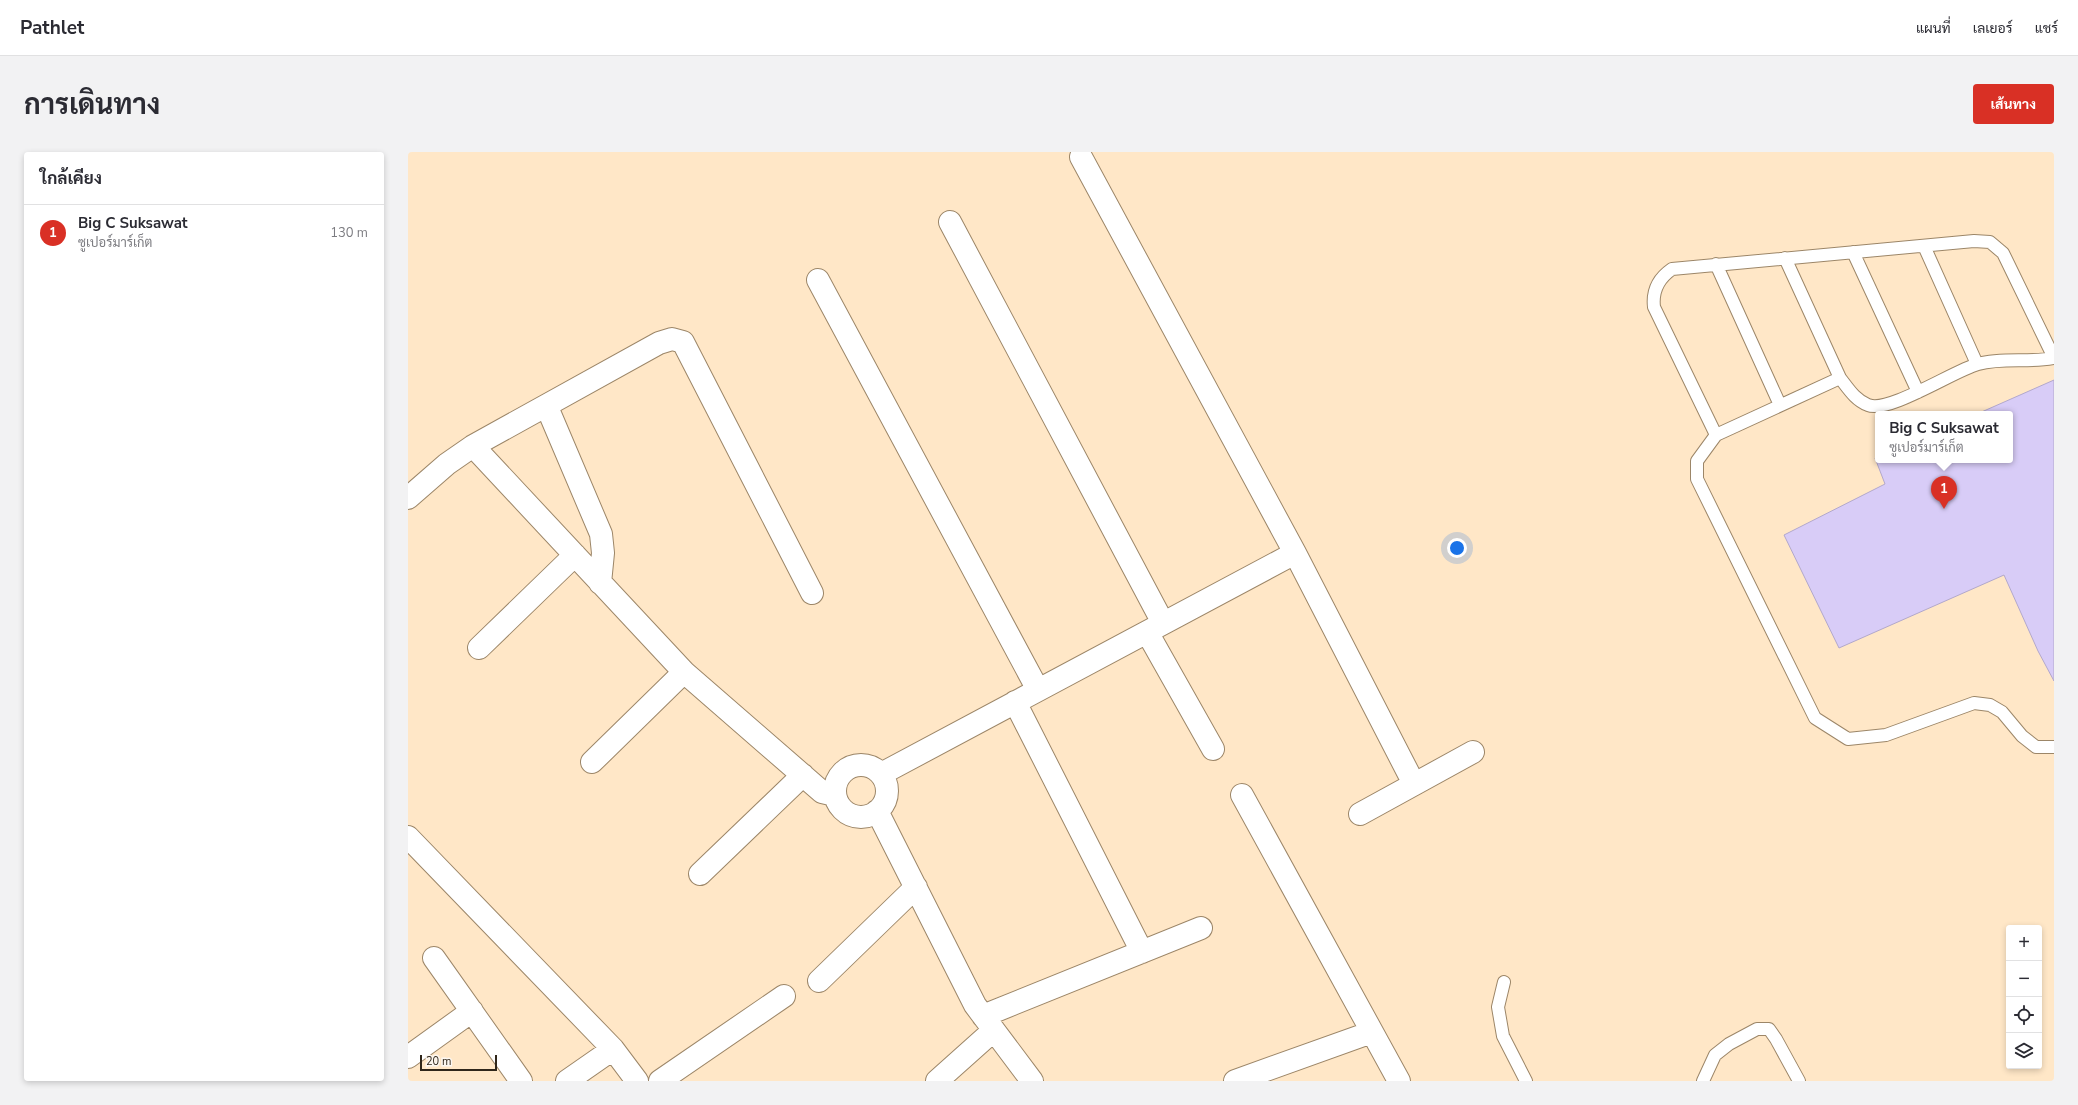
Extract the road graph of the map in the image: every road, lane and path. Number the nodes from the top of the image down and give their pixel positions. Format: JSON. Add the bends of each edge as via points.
{"nodes":[{"id":1,"x":1081,"y":157,"type":"dead end"},
{"id":2,"x":950,"y":222,"type":"dead end"},
{"id":3,"x":1924,"y":246,"type":"junction"},
{"id":4,"x":1853,"y":252,"type":"junction"},
{"id":5,"x":1785,"y":258,"type":"junction"},
{"id":6,"x":1716,"y":264,"type":"junction"},
{"id":7,"x":818,"y":280,"type":"dead end"},
{"id":8,"x":2054,"y":358,"type":"edge"},
{"id":9,"x":1977,"y":364,"type":"junction"},
{"id":10,"x":1840,"y":378,"type":"junction"},
{"id":11,"x":1918,"y":392,"type":"junction"},
{"id":12,"x":1780,"y":405,"type":"junction"},
{"id":13,"x":547,"y":407,"type":"junction"},
{"id":14,"x":1716,"y":435,"type":"junction"},
{"id":15,"x":473,"y":446,"type":"junction"},
{"id":16,"x":408,"y":498,"type":"edge"},
{"id":17,"x":1295,"y":553,"type":"junction"},
{"id":18,"x":575,"y":555,"type":"junction"},
{"id":19,"x":600,"y":583,"type":"junction"},
{"id":20,"x":812,"y":593,"type":"dead end"},
{"id":21,"x":1155,"y":628,"type":"junction"},
{"id":22,"x":479,"y":648,"type":"dead end"},
{"id":23,"x":684,"y":672,"type":"junction"},
{"id":24,"x":1038,"y":690,"type":"junction"},
{"id":25,"x":1015,"y":702,"type":"junction"},
{"id":26,"x":2054,"y":747,"type":"edge"},
{"id":27,"x":1213,"y":750,"type":"dead end"},
{"id":28,"x":1473,"y":752,"type":"dead end"},
{"id":29,"x":592,"y":762,"type":"dead end"},
{"id":30,"x":881,"y":774,"type":"junction"},
{"id":31,"x":803,"y":775,"type":"junction"},
{"id":32,"x":1414,"y":784,"type":"junction"},
{"id":33,"x":835,"y":795,"type":"junction"},
{"id":34,"x":1242,"y":795,"type":"dead end"},
{"id":35,"x":877,"y":811,"type":"junction"},
{"id":36,"x":1360,"y":814,"type":"dead end"},
{"id":37,"x":408,"y":838,"type":"edge"},
{"id":38,"x":700,"y":874,"type":"dead end"},
{"id":39,"x":916,"y":887,"type":"junction"},
{"id":40,"x":1201,"y":928,"type":"dead end"},
{"id":41,"x":1142,"y":952,"type":"junction"},
{"id":42,"x":434,"y":958,"type":"dead end"},
{"id":43,"x":819,"y":981,"type":"dead end"},
{"id":44,"x":1504,"y":982,"type":"dead end"},
{"id":45,"x":784,"y":996,"type":"dead end"},
{"id":46,"x":472,"y":1011,"type":"junction"},
{"id":47,"x":989,"y":1023,"type":"junction"},
{"id":48,"x":1372,"y":1032,"type":"junction"},
{"id":49,"x":613,"y":1049,"type":"junction"},
{"id":50,"x":408,"y":1057,"type":"edge"},
{"id":51,"x":521,"y":1081,"type":"edge"},
{"id":52,"x":567,"y":1081,"type":"edge"},
{"id":53,"x":637,"y":1081,"type":"edge"},
{"id":54,"x":660,"y":1081,"type":"edge"},
{"id":55,"x":938,"y":1081,"type":"edge"},
{"id":56,"x":1032,"y":1081,"type":"edge"},
{"id":57,"x":1235,"y":1081,"type":"edge"},
{"id":58,"x":1399,"y":1081,"type":"edge"},
{"id":59,"x":1526,"y":1081,"type":"edge"},
{"id":60,"x":1703,"y":1081,"type":"edge"},
{"id":61,"x":1799,"y":1081,"type":"edge"}],
"edges":[{"from":1,"to":17,"type":"street"},
{"from":2,"to":21,"type":"street"},
{"from":3,"to":4,"type":"lane"},
{"from":3,"to":8,"type":"lane","via":[[1974,241],[1990,242],[1999,248]]},
{"from":3,"to":9,"type":"lane"},
{"from":4,"to":5,"type":"lane"},
{"from":4,"to":11,"type":"lane"},
{"from":5,"to":6,"type":"lane"},
{"from":5,"to":10,"type":"lane"},
{"from":6,"to":12,"type":"lane"},
{"from":6,"to":14,"type":"lane","via":[[1672,269],[1658,282],[1653,301]]},
{"from":7,"to":24,"type":"street"},
{"from":8,"to":9,"type":"lane","via":[[2037,361],[1999,360]]},
{"from":9,"to":11,"type":"lane"},
{"from":10,"to":11,"type":"lane","via":[[1856,399],[1869,406],[1885,405]]},
{"from":10,"to":12,"type":"lane"},
{"from":12,"to":14,"type":"lane"},
{"from":13,"to":15,"type":"street"},
{"from":13,"to":19,"type":"street","via":[[601,534],[603,553]]},
{"from":13,"to":20,"type":"street","via":[[659,343],[672,339],[683,342]]},
{"from":14,"to":26,"type":"lane","via":[[1697,461],[1697,479],[1816,718],[1848,739],[1886,735],[1974,703],[1990,705],[2002,712],[2022,736],[2036,747]]},
{"from":15,"to":16,"type":"street","via":[[447,464]]},
{"from":15,"to":18,"type":"street"},
{"from":17,"to":21,"type":"street"},
{"from":17,"to":32,"type":"street"},
{"from":18,"to":19,"type":"street"},
{"from":18,"to":22,"type":"street"},
{"from":19,"to":23,"type":"street"},
{"from":21,"to":24,"type":"street"},
{"from":21,"to":27,"type":"street"},
{"from":23,"to":29,"type":"street"},
{"from":23,"to":31,"type":"street"},
{"from":24,"to":25,"type":"street"},
{"from":25,"to":30,"type":"street"},
{"from":25,"to":41,"type":"street"},
{"from":28,"to":32,"type":"street"},
{"from":30,"to":33,"type":"street","via":[[867,765],[851,766],[838,777]]},
{"from":30,"to":35,"type":"street","via":[[886,781],[886,797]]},
{"from":31,"to":33,"type":"street","via":[[822,792]]},
{"from":31,"to":38,"type":"street"},
{"from":32,"to":36,"type":"street"},
{"from":33,"to":35,"type":"street","via":[[844,811],[852,816],[865,816]]},
{"from":34,"to":48,"type":"street"},
{"from":35,"to":39,"type":"street"},
{"from":37,"to":49,"type":"street"},
{"from":39,"to":43,"type":"street"},
{"from":39,"to":47,"type":"street","via":[[975,1005]]},
{"from":40,"to":41,"type":"street"},
{"from":41,"to":47,"type":"street"},
{"from":42,"to":46,"type":"street"},
{"from":44,"to":59,"type":"lane","via":[[1498,1007],[1503,1036]]},
{"from":45,"to":54,"type":"street"},
{"from":46,"to":50,"type":"street"},
{"from":46,"to":51,"type":"street"},
{"from":47,"to":55,"type":"street"},
{"from":47,"to":56,"type":"street"},
{"from":48,"to":57,"type":"street"},
{"from":48,"to":58,"type":"street"},
{"from":49,"to":52,"type":"street"},
{"from":49,"to":53,"type":"street"},
{"from":60,"to":61,"type":"lane","via":[[1715,1055],[1757,1029],[1769,1029]]}]}
